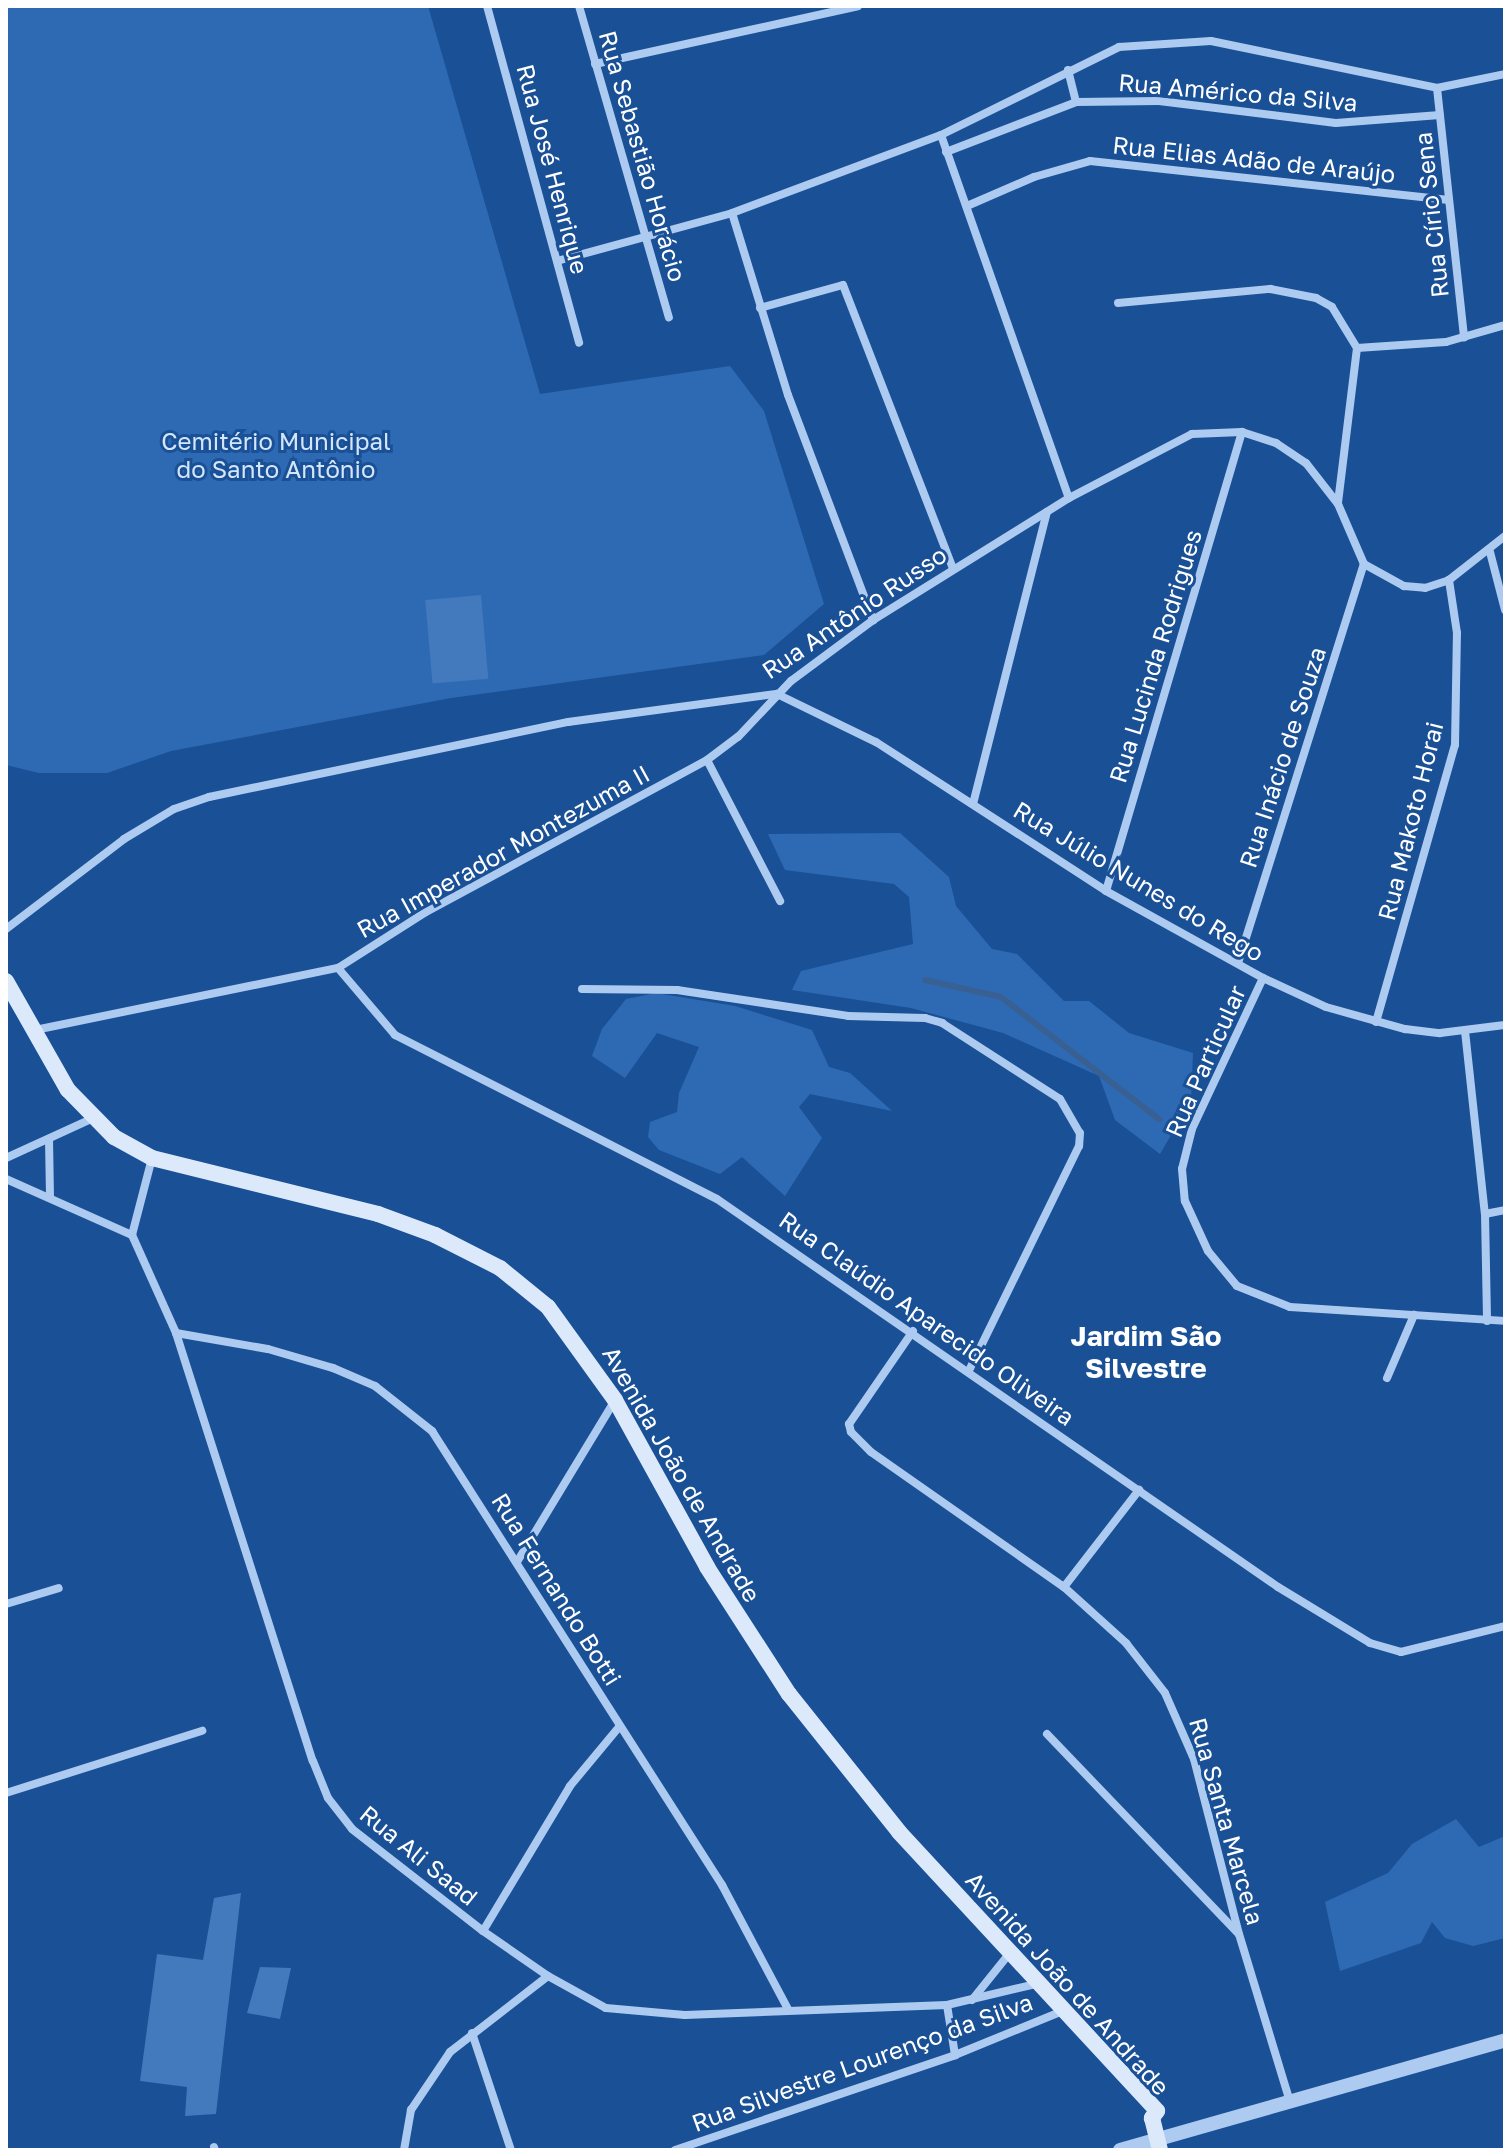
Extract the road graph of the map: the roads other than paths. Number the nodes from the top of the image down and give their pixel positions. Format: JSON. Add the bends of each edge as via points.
{"nodes":[{"id":1,"x":487,"y":6,"type":"edge"},
{"id":2,"x":579,"y":6,"type":"edge"},
{"id":3,"x":858,"y":6,"type":"edge"},
{"id":4,"x":595,"y":64,"type":"junction"},
{"id":5,"x":1068,"y":70,"type":"junction"},
{"id":6,"x":1505,"y":74,"type":"edge"},
{"id":7,"x":1437,"y":88,"type":"junction"},
{"id":8,"x":1076,"y":102,"type":"junction"},
{"id":9,"x":1440,"y":115,"type":"junction"},
{"id":10,"x":941,"y":135,"type":"junction"},
{"id":11,"x":946,"y":152,"type":"junction"},
{"id":12,"x":1449,"y":200,"type":"junction"},
{"id":13,"x":967,"y":206,"type":"junction"},
{"id":14,"x":732,"y":213,"type":"junction"},
{"id":15,"x":647,"y":237,"type":"junction"},
{"id":16,"x":557,"y":261,"type":"junction"},
{"id":17,"x":1118,"y":303,"type":"dead end"},
{"id":18,"x":760,"y":308,"type":"junction"},
{"id":19,"x":669,"y":317,"type":"dead end"},
{"id":20,"x":1505,"y":325,"type":"edge"},
{"id":21,"x":1464,"y":338,"type":"junction"},
{"id":22,"x":579,"y":343,"type":"dead end"},
{"id":23,"x":1357,"y":348,"type":"junction"},
{"id":24,"x":1242,"y":432,"type":"junction"},
{"id":25,"x":1069,"y":498,"type":"junction"},
{"id":26,"x":1338,"y":504,"type":"junction"},
{"id":27,"x":1047,"y":512,"type":"junction"},
{"id":28,"x":1505,"y":536,"type":"edge"},
{"id":29,"x":1490,"y":552,"type":"junction"},
{"id":30,"x":1364,"y":564,"type":"junction"},
{"id":31,"x":953,"y":569,"type":"junction"},
{"id":32,"x":1449,"y":580,"type":"junction"},
{"id":33,"x":1505,"y":610,"type":"edge"},
{"id":34,"x":873,"y":620,"type":"junction"},
{"id":35,"x":777,"y":694,"type":"junction"},
{"id":36,"x":707,"y":760,"type":"junction"},
{"id":37,"x":973,"y":804,"type":"junction"},
{"id":38,"x":1106,"y":891,"type":"junction"},
{"id":39,"x":780,"y":901,"type":"dead end"},
{"id":40,"x":6,"y":929,"type":"edge"},
{"id":41,"x":1238,"y":963,"type":"junction"},
{"id":42,"x":338,"y":968,"type":"junction"},
{"id":43,"x":1263,"y":978,"type":"junction"},
{"id":44,"x":6,"y":981,"type":"edge"},
{"id":45,"x":582,"y":989,"type":"dead end"},
{"id":46,"x":1376,"y":1022,"type":"junction"},
{"id":47,"x":1505,"y":1025,"type":"edge"},
{"id":48,"x":34,"y":1030,"type":"junction"},
{"id":49,"x":1465,"y":1031,"type":"junction"},
{"id":50,"x":91,"y":1119,"type":"junction"},
{"id":51,"x":49,"y":1139,"type":"junction"},
{"id":52,"x":6,"y":1158,"type":"edge"},
{"id":53,"x":152,"y":1158,"type":"junction"},
{"id":54,"x":6,"y":1179,"type":"edge"},
{"id":55,"x":50,"y":1195,"type":"junction"},
{"id":56,"x":1505,"y":1210,"type":"edge"},
{"id":57,"x":1485,"y":1214,"type":"junction"},
{"id":58,"x":132,"y":1235,"type":"junction"},
{"id":59,"x":1414,"y":1315,"type":"junction"},
{"id":60,"x":1487,"y":1321,"type":"junction"},
{"id":61,"x":1505,"y":1321,"type":"edge"},
{"id":62,"x":913,"y":1331,"type":"junction"},
{"id":63,"x":176,"y":1333,"type":"junction"},
{"id":64,"x":969,"y":1371,"type":"junction"},
{"id":65,"x":1387,"y":1378,"type":"dead end"},
{"id":66,"x":615,"y":1400,"type":"junction"},
{"id":67,"x":1139,"y":1490,"type":"junction"},
{"id":68,"x":517,"y":1562,"type":"junction"},
{"id":69,"x":1064,"y":1587,"type":"junction"},
{"id":70,"x":59,"y":1588,"type":"dead end"},
{"id":71,"x":6,"y":1604,"type":"edge"},
{"id":72,"x":1505,"y":1626,"type":"edge"},
{"id":73,"x":619,"y":1727,"type":"junction"},
{"id":74,"x":202,"y":1731,"type":"dead end"},
{"id":75,"x":1047,"y":1734,"type":"dead end"},
{"id":76,"x":6,"y":1793,"type":"edge"},
{"id":77,"x":483,"y":1931,"type":"junction"},
{"id":78,"x":1239,"y":1934,"type":"junction"},
{"id":79,"x":1009,"y":1954,"type":"junction"},
{"id":80,"x":548,"y":1976,"type":"junction"},
{"id":81,"x":1036,"y":1984,"type":"junction"},
{"id":82,"x":971,"y":2001,"type":"junction"},
{"id":83,"x":947,"y":2005,"type":"junction"},
{"id":84,"x":788,"y":2009,"type":"junction"},
{"id":85,"x":1063,"y":2011,"type":"junction"},
{"id":86,"x":472,"y":2033,"type":"junction"},
{"id":87,"x":1505,"y":2040,"type":"edge"},
{"id":88,"x":955,"y":2055,"type":"junction"},
{"id":89,"x":1290,"y":2102,"type":"junction"},
{"id":90,"x":1160,"y":2143,"type":"edge"},
{"id":91,"x":404,"y":2150,"type":"edge"},
{"id":92,"x":511,"y":2150,"type":"edge"},
{"id":93,"x":675,"y":2150,"type":"edge"},
{"id":94,"x":1120,"y":2150,"type":"edge"}],
"edges":[{"from":1,"to":16,"type":"street","name":"Rua José Henrique"},
{"from":2,"to":4,"type":"street","name":"Rua Sebastião Horácio"},
{"from":3,"to":4,"type":"street"},
{"from":4,"to":15,"type":"street","name":"Rua Sebastião Horácio"},
{"from":5,"to":7,"type":"street","via":[[1119,47],[1211,41]]},
{"from":5,"to":8,"type":"street"},
{"from":5,"to":10,"type":"street","via":[[1020,101]]},
{"from":6,"to":7,"type":"street"},
{"from":7,"to":9,"type":"street","name":"Rua Círio Sena"},
{"from":8,"to":9,"type":"street","name":"Rua Américo da Silva","via":[[1159,101],[1336,123]]},
{"from":8,"to":11,"type":"street","name":"Rua Américo da Silva"},
{"from":9,"to":12,"type":"street","name":"Rua Círio Sena"},
{"from":10,"to":11,"type":"street"},
{"from":10,"to":14,"type":"street"},
{"from":11,"to":13,"type":"street"},
{"from":12,"to":13,"type":"street","name":"Rua Elias Adão de Araújo","via":[[1090,161],[1034,177]]},
{"from":12,"to":21,"type":"street","name":"Rua Círio Sena"},
{"from":13,"to":25,"type":"street"},
{"from":14,"to":15,"type":"street"},
{"from":14,"to":18,"type":"street"},
{"from":15,"to":16,"type":"street"},
{"from":15,"to":19,"type":"street","name":"Rua Sebastião Horácio"},
{"from":16,"to":22,"type":"street","name":"Rua José Henrique"},
{"from":17,"to":23,"type":"street","via":[[1228,290],[1292,291],[1332,307]]},
{"from":18,"to":31,"type":"street","via":[[843,285]]},
{"from":18,"to":34,"type":"street"},
{"from":20,"to":21,"type":"street"},
{"from":21,"to":23,"type":"street"},
{"from":23,"to":26,"type":"street"},
{"from":24,"to":25,"type":"street","name":"Rua Antônio Russo","via":[[1192,434],[1170,442]]},
{"from":24,"to":26,"type":"street","name":"Rua Antônio Russo","via":[[1276,443],[1306,463]]},
{"from":24,"to":38,"type":"street","name":"Rua Lucinda Rodrigues"},
{"from":25,"to":27,"type":"street","name":"Rua Antônio Russo"},
{"from":26,"to":30,"type":"street","name":"Rua Antônio Russo"},
{"from":27,"to":31,"type":"street","name":"Rua Antônio Russo"},
{"from":27,"to":37,"type":"street"},
{"from":28,"to":29,"type":"street"},
{"from":29,"to":32,"type":"street"},
{"from":29,"to":33,"type":"street"},
{"from":30,"to":32,"type":"street","via":[[1404,586],[1425,588]]},
{"from":30,"to":41,"type":"street","name":"Rua Inácio de Souza"},
{"from":31,"to":34,"type":"street","name":"Rua Antônio Russo"},
{"from":32,"to":46,"type":"street","name":"Rua Makoto Horai","via":[[1457,633],[1455,745]]},
{"from":34,"to":35,"type":"street","name":"Rua Antônio Russo"},
{"from":35,"to":36,"type":"street","name":"Rua Imperador Montezuma II","via":[[738,737]]},
{"from":35,"to":37,"type":"street","name":"Rua Júlio Nunes do Rego","via":[[876,742]]},
{"from":35,"to":40,"type":"street","name":"Rua Antônio Russo","via":[[568,722],[209,797],[174,809],[124,839]]},
{"from":36,"to":39,"type":"street"},
{"from":36,"to":42,"type":"street","name":"Rua Imperador Montezuma II","via":[[426,912]]},
{"from":37,"to":38,"type":"street","name":"Rua Júlio Nunes do Rego"},
{"from":38,"to":41,"type":"street","name":"Rua Júlio Nunes do Rego"},
{"from":41,"to":43,"type":"street","name":"Rua Júlio Nunes do Rego"},
{"from":42,"to":48,"type":"street","name":"Rua Imperador Montezuma II"},
{"from":42,"to":62,"type":"street","name":"Rua Claúdio Aparecido Oliveira","via":[[395,1035],[682,1179]]},
{"from":43,"to":46,"type":"street","name":"Rua Júlio Nunes do Rego","via":[[1326,1007]]},
{"from":43,"to":59,"type":"street","name":"Rua Particular","via":[[1192,1129],[1182,1169],[1185,1201],[1208,1251],[1229,1279],[1265,1301],[1317,1312]]},
{"from":44,"to":48,"type":"main road","name":"Avenida João de Andrade"},
{"from":45,"to":64,"type":"street","via":[[677,990],[848,1016],[942,1023],[1060,1099],[1080,1133],[1079,1146]]},
{"from":46,"to":49,"type":"street","name":"Rua Júlio Nunes do Rego","via":[[1440,1033]]},
{"from":47,"to":49,"type":"street","name":"Rua Júlio Nunes do Rego"},
{"from":48,"to":50,"type":"main road","name":"Avenida João de Andrade"},
{"from":49,"to":57,"type":"street"},
{"from":50,"to":51,"type":"street"},
{"from":50,"to":53,"type":"main road","name":"Avenida João de Andrade"},
{"from":51,"to":52,"type":"street"},
{"from":51,"to":55,"type":"street"},
{"from":53,"to":58,"type":"street"},
{"from":53,"to":66,"type":"main road","name":"Avenida João de Andrade","via":[[378,1214],[500,1268],[548,1307]]},
{"from":54,"to":55,"type":"street"},
{"from":55,"to":58,"type":"street"},
{"from":56,"to":57,"type":"street"},
{"from":57,"to":60,"type":"street"},
{"from":58,"to":63,"type":"street","name":"Rua Ali Saad"},
{"from":59,"to":60,"type":"street","name":"Rua Particular"},
{"from":59,"to":65,"type":"street"},
{"from":60,"to":61,"type":"street","name":"Rua Particular"},
{"from":62,"to":64,"type":"street","name":"Rua Claúdio Aparecido Oliveira"},
{"from":62,"to":69,"type":"street","name":"Rua Santa Marcela","via":[[849,1424],[851,1432],[871,1452]]},
{"from":63,"to":68,"type":"street","name":"Rua Fernando Botti","via":[[268,1349],[333,1368],[399,1402],[432,1431]]},
{"from":63,"to":77,"type":"street","name":"Rua Ali Saad","via":[[328,1798],[352,1829]]},
{"from":64,"to":67,"type":"street","name":"Rua Claúdio Aparecido Oliveira"},
{"from":66,"to":68,"type":"street"},
{"from":66,"to":79,"type":"main road","name":"Avenida João de Andrade","via":[[707,1567],[789,1694],[899,1832]]},
{"from":67,"to":69,"type":"street"},
{"from":67,"to":72,"type":"street","name":"Rua Claúdio Aparecido Oliveira","via":[[1278,1587],[1383,1650],[1420,1649]]},
{"from":68,"to":73,"type":"street","name":"Rua Fernando Botti"},
{"from":69,"to":78,"type":"street","name":"Rua Santa Marcela","via":[[1136,1655],[1179,1719]]},
{"from":70,"to":71,"type":"street"},
{"from":73,"to":77,"type":"street","via":[[570,1786]]},
{"from":73,"to":84,"type":"street","name":"Rua Fernando Botti","via":[[722,1885]]},
{"from":74,"to":76,"type":"street"},
{"from":75,"to":78,"type":"street"},
{"from":77,"to":80,"type":"street","name":"Rua Ali Saad"},
{"from":78,"to":89,"type":"street","name":"Rua Santa Marcela"},
{"from":79,"to":81,"type":"main road","name":"Avenida João de Andrade"},
{"from":79,"to":82,"type":"street"},
{"from":80,"to":84,"type":"street","name":"Rua Ali Saad","via":[[586,1999],[632,2011],[685,2015]]},
{"from":80,"to":86,"type":"street"},
{"from":81,"to":82,"type":"street","name":"Rua Ali Saad"},
{"from":81,"to":85,"type":"main road","name":"Avenida João de Andrade"},
{"from":82,"to":83,"type":"street","name":"Rua Ali Saad"},
{"from":83,"to":84,"type":"street","name":"Rua Ali Saad"},
{"from":83,"to":88,"type":"street"},
{"from":85,"to":88,"type":"street","name":"Rua Silvestre Lourenço da Silva"},
{"from":85,"to":90,"type":"main road","name":"Avenida João de Andrade","via":[[1157,2111],[1152,2118]]},
{"from":86,"to":91,"type":"street","via":[[425,2084],[405,2126]]},
{"from":86,"to":92,"type":"street"},
{"from":87,"to":89,"type":"street"},
{"from":88,"to":93,"type":"street","name":"Rua Silvestre Lourenço da Silva"},
{"from":89,"to":90,"type":"street"},
{"from":90,"to":94,"type":"street"}]}
